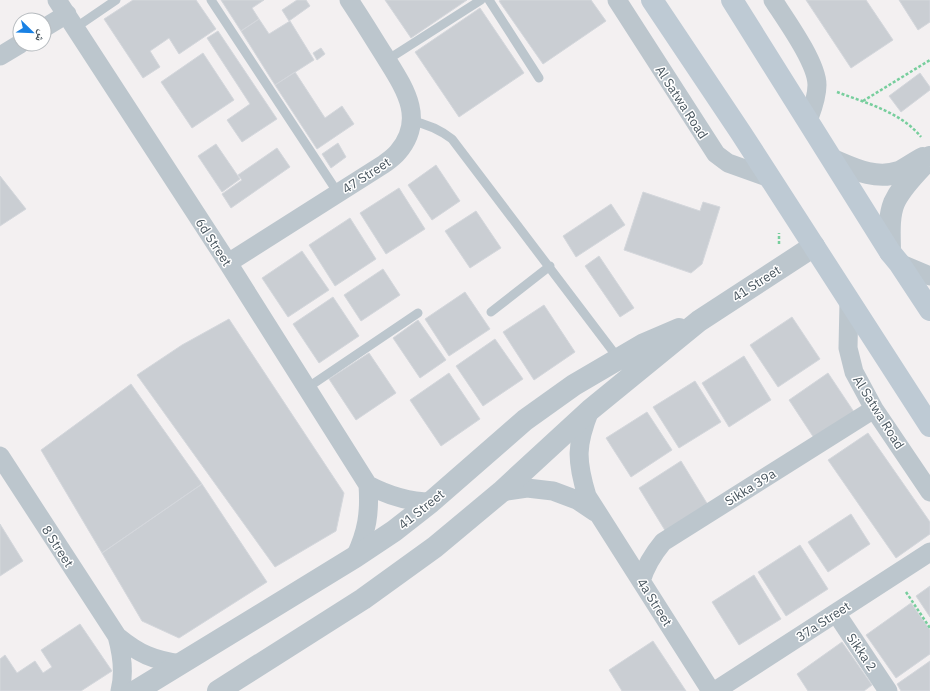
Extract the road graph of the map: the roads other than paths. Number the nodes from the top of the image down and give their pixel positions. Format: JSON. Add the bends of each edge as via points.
{"nodes":[{"id":1,"x":116,"y":0,"type":"edge"},
{"id":2,"x":211,"y":0,"type":"edge"},
{"id":3,"x":349,"y":0,"type":"edge"},
{"id":4,"x":481,"y":0,"type":"edge"},
{"id":5,"x":488,"y":0,"type":"edge"},
{"id":6,"x":617,"y":0,"type":"edge"},
{"id":7,"x":652,"y":0,"type":"edge"},
{"id":8,"x":732,"y":0,"type":"edge"},
{"id":9,"x":773,"y":0,"type":"edge"},
{"id":10,"x":66,"y":14,"type":"edge"},
{"id":11,"x":52,"y":23,"type":"edge"},
{"id":12,"x":12,"y":49,"type":"edge"},
{"id":13,"x":0,"y":56,"type":"edge"},
{"id":14,"x":387,"y":60,"type":"junction"},
{"id":15,"x":540,"y":78,"type":"dead end"},
{"id":16,"x":808,"y":121,"type":"junction"},
{"id":17,"x":412,"y":122,"type":"junction"},
{"id":18,"x":928,"y":152,"type":"edge"},
{"id":19,"x":833,"y":160,"type":"junction"},
{"id":20,"x":770,"y":178,"type":"junction"},
{"id":21,"x":338,"y":193,"type":"junction"},
{"id":22,"x":814,"y":246,"type":"junction"},
{"id":23,"x":895,"y":257,"type":"junction"},
{"id":24,"x":228,"y":263,"type":"junction"},
{"id":25,"x":550,"y":266,"type":"junction"},
{"id":26,"x":930,"y":276,"type":"edge"},
{"id":27,"x":849,"y":302,"type":"junction"},
{"id":28,"x":930,"y":310,"type":"edge"},
{"id":29,"x":491,"y":312,"type":"dead end"},
{"id":30,"x":418,"y":314,"type":"dead end"},
{"id":31,"x":699,"y":321,"type":"junction"},
{"id":32,"x":618,"y":358,"type":"junction"},
{"id":33,"x":307,"y":388,"type":"junction"},
{"id":34,"x":874,"y":409,"type":"junction"},
{"id":35,"x":590,"y":410,"type":"junction"},
{"id":36,"x":930,"y":426,"type":"edge"},
{"id":37,"x":0,"y":456,"type":"edge"},
{"id":38,"x":368,"y":485,"type":"junction"},
{"id":39,"x":501,"y":492,"type":"junction"},
{"id":40,"x":930,"y":492,"type":"edge"},
{"id":41,"x":431,"y":502,"type":"junction"},
{"id":42,"x":598,"y":514,"type":"junction"},
{"id":43,"x":930,"y":552,"type":"edge"},
{"id":44,"x":355,"y":557,"type":"junction"},
{"id":45,"x":641,"y":581,"type":"junction"},
{"id":46,"x":836,"y":613,"type":"junction"},
{"id":47,"x":117,"y":636,"type":"junction"},
{"id":48,"x":181,"y":664,"type":"junction"},
{"id":49,"x":120,"y":691,"type":"edge"},
{"id":50,"x":136,"y":691,"type":"edge"},
{"id":51,"x":218,"y":691,"type":"edge"},
{"id":52,"x":711,"y":691,"type":"edge"},
{"id":53,"x":715,"y":691,"type":"edge"},
{"id":54,"x":888,"y":691,"type":"edge"}],
"edges":[{"from":1,"to":10,"type":"lane"},
{"from":2,"to":21,"type":"lane"},
{"from":3,"to":14,"type":"street","name":"47 Street"},
{"from":4,"to":14,"type":"lane"},
{"from":5,"to":15,"type":"lane"},
{"from":6,"to":20,"type":"street","name":"Al Satwa Road","via":[[716,154],[728,163]]},
{"from":7,"to":20,"type":"main road"},
{"from":8,"to":16,"type":"main road"},
{"from":9,"to":16,"type":"street","via":[[815,70],[817,94]]},
{"from":10,"to":11,"type":"street"},
{"from":10,"to":24,"type":"street","name":"6d Street"},
{"from":12,"to":13,"type":"street"},
{"from":14,"to":17,"type":"street","name":"47 Street","via":[[404,88],[410,104]]},
{"from":16,"to":19,"type":"main road"},
{"from":17,"to":21,"type":"street","name":"47 Street","via":[[407,138],[398,153]]},
{"from":17,"to":25,"type":"lane","via":[[426,124],[452,139]]},
{"from":18,"to":19,"type":"street","via":[[920,160],[900,171],[880,175],[860,171]]},
{"from":18,"to":23,"type":"street","via":[[894,204],[890,223]]},
{"from":19,"to":23,"type":"main road"},
{"from":20,"to":22,"type":"main road"},
{"from":21,"to":24,"type":"street","name":"47 Street"},
{"from":22,"to":27,"type":"main road"},
{"from":22,"to":31,"type":"street","name":"41 Street"},
{"from":23,"to":26,"type":"street"},
{"from":23,"to":28,"type":"main road"},
{"from":24,"to":33,"type":"street","name":"6d Street"},
{"from":25,"to":29,"type":"lane"},
{"from":25,"to":32,"type":"lane"},
{"from":27,"to":34,"type":"street","name":"Al Satwa Road","via":[[850,360],[859,383]]},
{"from":27,"to":36,"type":"main road"},
{"from":30,"to":33,"type":"lane"},
{"from":31,"to":32,"type":"street","name":"41 Street"},
{"from":31,"to":35,"type":"street","name":"41 Street"},
{"from":32,"to":41,"type":"street","name":"41 Street","via":[[525,420]]},
{"from":33,"to":38,"type":"street","name":"6d Street"},
{"from":34,"to":40,"type":"street","name":"Al Satwa Road"},
{"from":34,"to":45,"type":"street","name":"Sikka 39a","via":[[664,542],[653,554]]},
{"from":35,"to":39,"type":"street","name":"41 Street"},
{"from":35,"to":42,"type":"street","name":"4a Street","via":[[581,431],[578,453],[580,475],[587,496]]},
{"from":37,"to":47,"type":"street","name":"8 Street"},
{"from":38,"to":41,"type":"street","via":[[398,498]]},
{"from":38,"to":44,"type":"street","name":"6d Street","via":[[368,522]]},
{"from":39,"to":42,"type":"street","name":"4a Street","via":[[527,488],[553,491],[577,500]]},
{"from":39,"to":51,"type":"street","name":"41 Street","via":[[435,547],[363,599]]},
{"from":41,"to":44,"type":"street","name":"41 Street"},
{"from":42,"to":45,"type":"street","name":"4a Street"},
{"from":43,"to":46,"type":"street","name":"37a Street"},
{"from":44,"to":48,"type":"street","name":"41 Street"},
{"from":45,"to":52,"type":"street","name":"4a Street"},
{"from":46,"to":53,"type":"street","name":"37a Street"},
{"from":46,"to":54,"type":"street","name":"Sikka 2"},
{"from":47,"to":48,"type":"street","name":"8 Street","via":[[146,656]]},
{"from":47,"to":49,"type":"street","name":"8 Street","via":[[123,669]]},
{"from":48,"to":50,"type":"street","name":"41 Street"}]}
